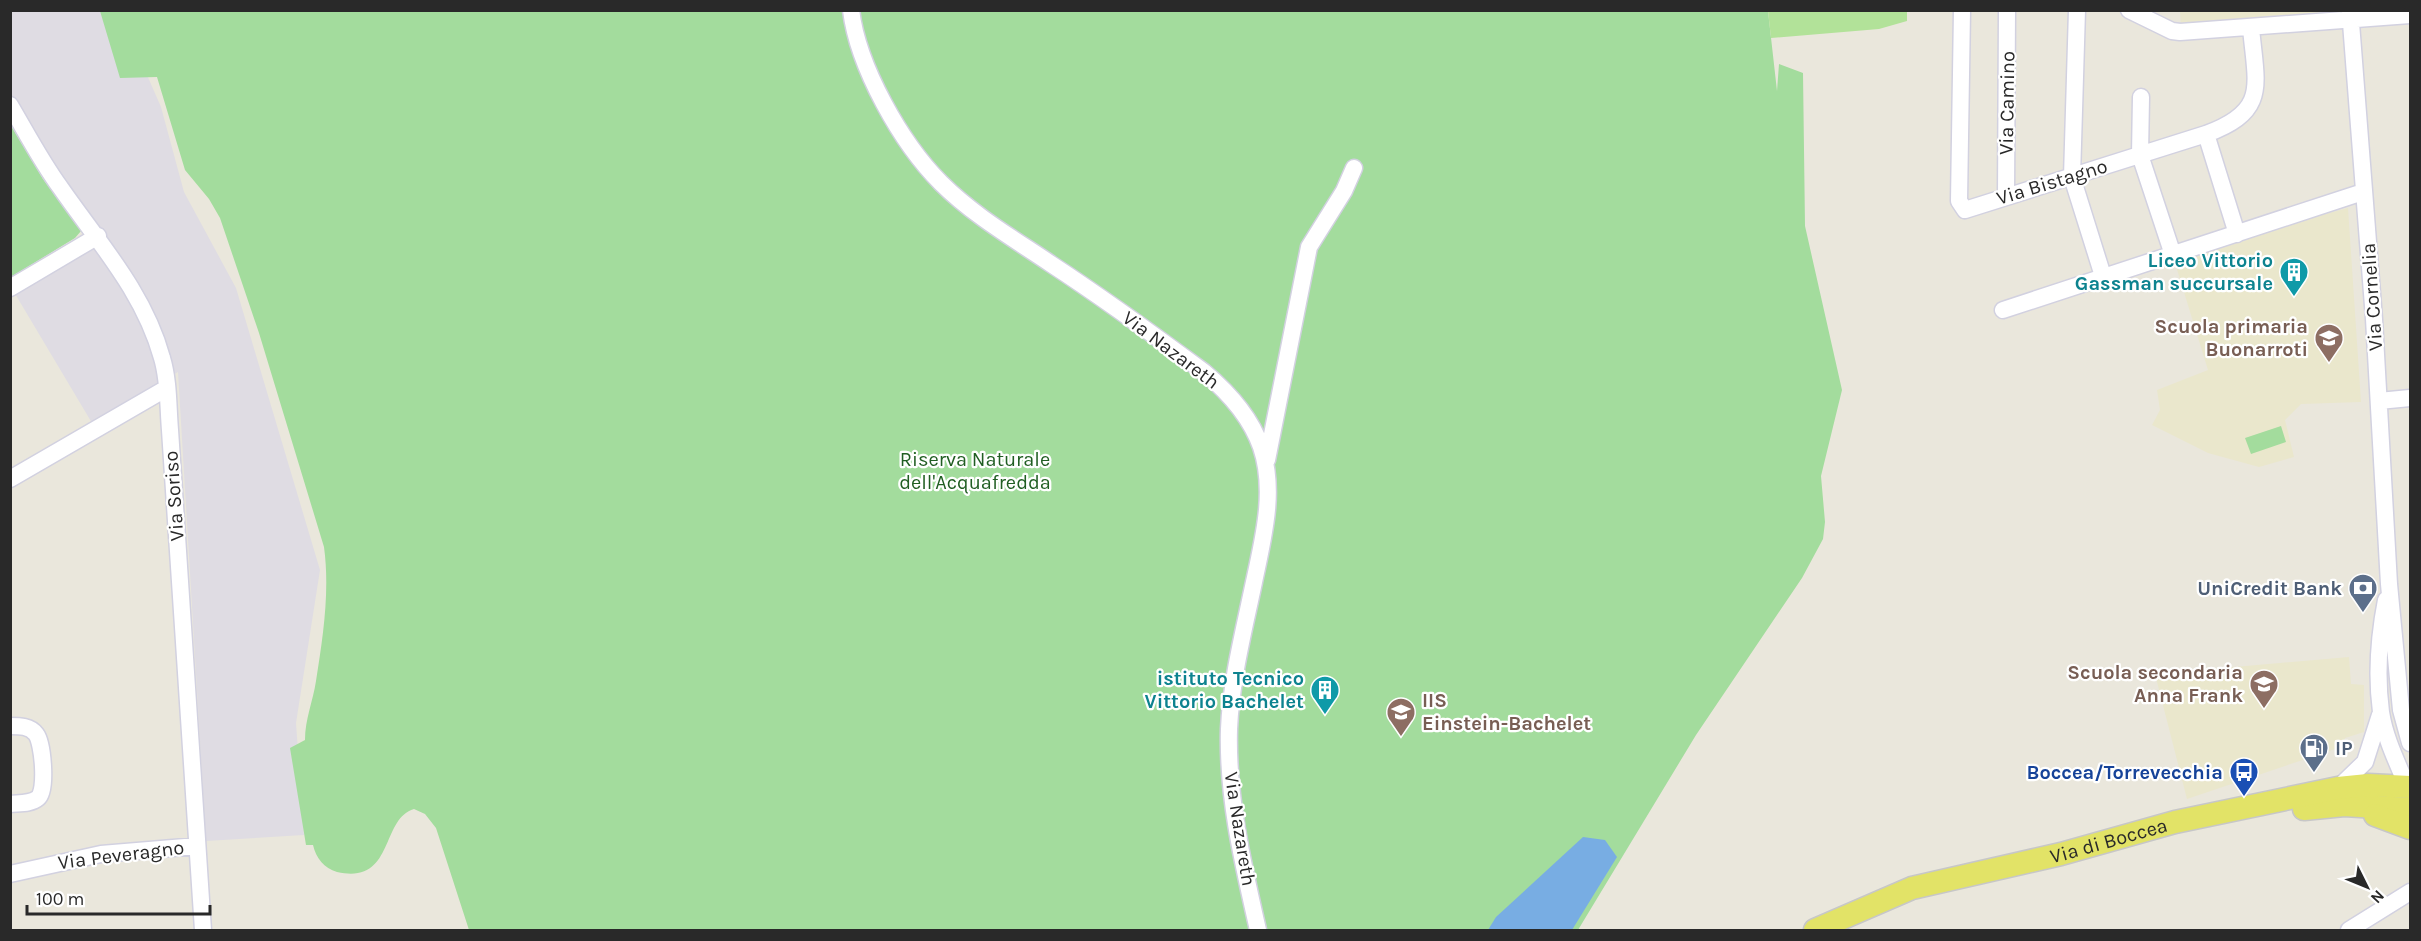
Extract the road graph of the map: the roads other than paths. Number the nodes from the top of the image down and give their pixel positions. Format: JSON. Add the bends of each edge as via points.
{"nodes":[{"id":1,"x":851,"y":10,"type":"edge"},
{"id":2,"x":1962,"y":10,"type":"edge"},
{"id":3,"x":2007,"y":10,"type":"edge"},
{"id":4,"x":2077,"y":10,"type":"edge"},
{"id":5,"x":2129,"y":10,"type":"edge"},
{"id":6,"x":2410,"y":15,"type":"edge"},
{"id":7,"x":2350,"y":16,"type":"edge"},
{"id":8,"x":2251,"y":28,"type":"junction"},
{"id":9,"x":2141,"y":97,"type":"dead end"},
{"id":10,"x":10,"y":105,"type":"edge"},
{"id":11,"x":2206,"y":134,"type":"junction"},
{"id":12,"x":2140,"y":155,"type":"junction"},
{"id":13,"x":1354,"y":168,"type":"dead end"},
{"id":14,"x":2072,"y":177,"type":"junction"},
{"id":15,"x":2363,"y":192,"type":"junction"},
{"id":16,"x":2006,"y":196,"type":"junction"},
{"id":17,"x":2237,"y":234,"type":"junction"},
{"id":18,"x":98,"y":236,"type":"junction"},
{"id":19,"x":2173,"y":255,"type":"junction"},
{"id":20,"x":2103,"y":276,"type":"junction"},
{"id":21,"x":10,"y":288,"type":"edge"},
{"id":22,"x":2003,"y":310,"type":"dead end"},
{"id":23,"x":167,"y":388,"type":"junction"},
{"id":24,"x":2410,"y":399,"type":"edge"},
{"id":25,"x":2379,"y":401,"type":"junction"},
{"id":26,"x":1266,"y":465,"type":"junction"},
{"id":27,"x":10,"y":479,"type":"edge"},
{"id":28,"x":2389,"y":584,"type":"junction"},
{"id":29,"x":2381,"y":712,"type":"junction"},
{"id":30,"x":10,"y":726,"type":"edge"},
{"id":31,"x":2410,"y":743,"type":"edge"},
{"id":32,"x":2409,"y":789,"type":"edge"},
{"id":33,"x":2336,"y":797,"type":"junction"},
{"id":34,"x":10,"y":804,"type":"edge"},
{"id":35,"x":2410,"y":809,"type":"edge"},
{"id":36,"x":2410,"y":828,"type":"edge"},
{"id":37,"x":197,"y":846,"type":"junction"},
{"id":38,"x":10,"y":874,"type":"edge"},
{"id":39,"x":2410,"y":892,"type":"edge"},
{"id":40,"x":203,"y":930,"type":"edge"},
{"id":41,"x":1258,"y":930,"type":"edge"},
{"id":42,"x":1815,"y":930,"type":"edge"},
{"id":43,"x":1848,"y":930,"type":"edge"},
{"id":44,"x":2349,"y":930,"type":"edge"}],
"edges":[{"from":1,"to":26,"type":"street","name":"Via Nazareth","via":[[860,49],[876,83],[906,140],[933,175],[988,220],[1214,380],[1254,431]]},
{"from":2,"to":16,"type":"street","name":"Via Bistagno","via":[[1960,205],[1966,209]]},
{"from":3,"to":16,"type":"street","name":"Via Camino"},
{"from":4,"to":14,"type":"street"},
{"from":5,"to":8,"type":"street","via":[[2175,31]]},
{"from":6,"to":7,"type":"street"},
{"from":7,"to":8,"type":"street"},
{"from":7,"to":15,"type":"street","name":"Via Cornelia"},
{"from":8,"to":11,"type":"street","name":"Via Bistagno","via":[[2255,82],[2251,104],[2235,121]]},
{"from":9,"to":12,"type":"street"},
{"from":10,"to":18,"type":"street","name":"Via Soriso","via":[[51,174]]},
{"from":11,"to":12,"type":"street","name":"Via Bistagno"},
{"from":11,"to":17,"type":"street"},
{"from":12,"to":14,"type":"street","name":"Via Bistagno"},
{"from":12,"to":19,"type":"street"},
{"from":13,"to":26,"type":"street","via":[[1309,247]]},
{"from":14,"to":16,"type":"street","name":"Via Bistagno"},
{"from":14,"to":20,"type":"street"},
{"from":15,"to":17,"type":"street"},
{"from":15,"to":25,"type":"street","name":"Via Cornelia"},
{"from":17,"to":19,"type":"street"},
{"from":18,"to":21,"type":"street"},
{"from":18,"to":23,"type":"street","name":"Via Soriso","via":[[149,321],[163,359]]},
{"from":19,"to":20,"type":"street"},
{"from":20,"to":22,"type":"street"},
{"from":23,"to":27,"type":"street"},
{"from":23,"to":37,"type":"street","name":"Via Soriso"},
{"from":24,"to":25,"type":"street"},
{"from":25,"to":28,"type":"street","name":"Via Cornelia"},
{"from":26,"to":41,"type":"street","name":"Via Nazareth","via":[[1266,520],[1234,683],[1229,730],[1233,811]]},
{"from":28,"to":29,"type":"street","name":"Via Cornelia","via":[[2380,645]]},
{"from":28,"to":31,"type":"street","name":"Via Cornelia","via":[[2401,710]]},
{"from":29,"to":32,"type":"street","name":"Via Cornelia"},
{"from":29,"to":33,"type":"street","via":[[2365,762]]},
{"from":30,"to":34,"type":"street","via":[[25,727],[38,736],[43,785],[36,800]]},
{"from":32,"to":33,"type":"main road","name":"Via di Boccea"},
{"from":33,"to":35,"type":"main road","name":"Via di Boccea"},
{"from":33,"to":36,"type":"main road"},
{"from":33,"to":42,"type":"main road","name":"Via di Boccea","via":[[2200,816],[2061,854],[1938,880],[1883,899]]},
{"from":33,"to":43,"type":"main road","name":"Via di Boccea","via":[[1931,898]]},
{"from":37,"to":38,"type":"street","name":"Via Peveragno","via":[[101,854]]},
{"from":37,"to":40,"type":"street","name":"Via Soriso"},
{"from":39,"to":44,"type":"street"}]}
